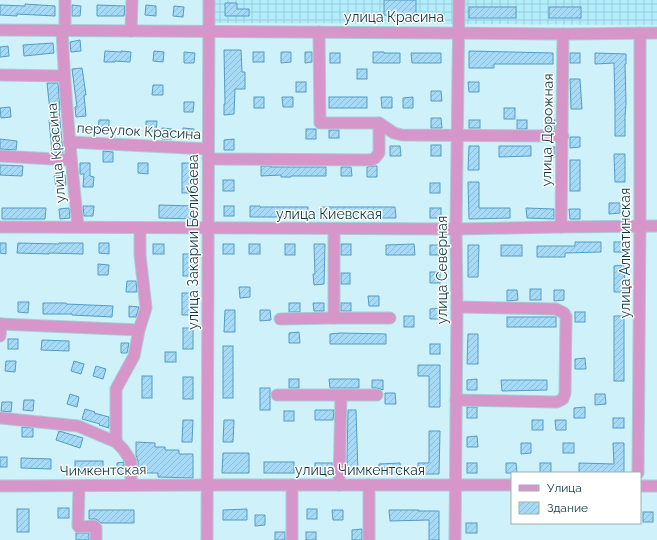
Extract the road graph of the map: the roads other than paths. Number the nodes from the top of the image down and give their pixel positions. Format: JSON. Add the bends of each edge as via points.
{"nodes":[{"id":1,"x":65,"y":0,"type":"edge"},
{"id":2,"x":132,"y":0,"type":"edge"},
{"id":3,"x":208,"y":0,"type":"edge"},
{"id":4,"x":459,"y":0,"type":"edge"},
{"id":5,"x":0,"y":30,"type":"edge"},
{"id":6,"x":63,"y":30,"type":"junction"},
{"id":7,"x":131,"y":31,"type":"junction"},
{"id":8,"x":208,"y":31,"type":"junction"},
{"id":9,"x":319,"y":32,"type":"junction"},
{"id":10,"x":459,"y":32,"type":"junction"},
{"id":11,"x":640,"y":33,"type":"junction"},
{"id":12,"x":657,"y":33,"type":"edge"},
{"id":13,"x":563,"y":34,"type":"junction"},
{"id":14,"x":0,"y":75,"type":"edge"},
{"id":15,"x":64,"y":76,"type":"junction"},
{"id":16,"x":379,"y":123,"type":"junction"},
{"id":17,"x":457,"y":136,"type":"junction"},
{"id":18,"x":563,"y":136,"type":"junction"},
{"id":19,"x":69,"y":142,"type":"junction"},
{"id":20,"x":208,"y":154,"type":"junction"},
{"id":21,"x":0,"y":156,"type":"edge"},
{"id":22,"x":71,"y":160,"type":"junction"},
{"id":23,"x":78,"y":226,"type":"junction"},
{"id":24,"x":640,"y":226,"type":"junction"},
{"id":25,"x":657,"y":226,"type":"edge"},
{"id":26,"x":0,"y":227,"type":"edge"},
{"id":27,"x":561,"y":227,"type":"junction"},
{"id":28,"x":140,"y":228,"type":"junction"},
{"id":29,"x":208,"y":228,"type":"junction"},
{"id":30,"x":334,"y":229,"type":"junction"},
{"id":31,"x":456,"y":229,"type":"junction"},
{"id":32,"x":457,"y":307,"type":"junction"},
{"id":33,"x":334,"y":318,"type":"junction"},
{"id":34,"x":390,"y":318,"type":"dead end"},
{"id":35,"x":280,"y":319,"type":"dead end"},
{"id":36,"x":1,"y":324,"type":"edge"},
{"id":37,"x":139,"y":330,"type":"junction"},
{"id":38,"x":0,"y":336,"type":"edge"},
{"id":39,"x":277,"y":394,"type":"dead end"},
{"id":40,"x":341,"y":395,"type":"junction"},
{"id":41,"x":377,"y":395,"type":"dead end"},
{"id":42,"x":456,"y":400,"type":"junction"},
{"id":43,"x":0,"y":418,"type":"edge"},
{"id":44,"x":116,"y":442,"type":"junction"},
{"id":45,"x":638,"y":472,"type":"edge"},
{"id":46,"x":339,"y":484,"type":"junction"},
{"id":47,"x":131,"y":485,"type":"junction"},
{"id":48,"x":207,"y":485,"type":"junction"},
{"id":49,"x":292,"y":485,"type":"junction"},
{"id":50,"x":369,"y":485,"type":"junction"},
{"id":51,"x":455,"y":485,"type":"junction"},
{"id":52,"x":511,"y":485,"type":"edge"},
{"id":53,"x":0,"y":486,"type":"edge"},
{"id":54,"x":79,"y":486,"type":"junction"},
{"id":55,"x":641,"y":486,"type":"edge"},
{"id":56,"x":657,"y":486,"type":"edge"},
{"id":57,"x":96,"y":540,"type":"edge"},
{"id":58,"x":206,"y":540,"type":"edge"},
{"id":59,"x":292,"y":540,"type":"edge"},
{"id":60,"x":369,"y":540,"type":"edge"},
{"id":61,"x":455,"y":540,"type":"edge"}],
"edges":[{"from":1,"to":6,"type":"street","name":"улица Красина"},
{"from":2,"to":7,"type":"street"},
{"from":3,"to":8,"type":"street","name":"улица Закарии Белибаева"},
{"from":4,"to":10,"type":"street","name":"улица Северная"},
{"from":5,"to":6,"type":"street","name":"улица Красина"},
{"from":6,"to":7,"type":"street","name":"улица Красина"},
{"from":6,"to":15,"type":"street","name":"улица Красина"},
{"from":7,"to":8,"type":"street","name":"улица Красина"},
{"from":8,"to":9,"type":"street","name":"улица Красина"},
{"from":8,"to":20,"type":"street","name":"улица Закарии Белибаева"},
{"from":9,"to":10,"type":"street","name":"улица Красина"},
{"from":9,"to":16,"type":"street","via":[[320,123]]},
{"from":10,"to":13,"type":"street","name":"улица Красина"},
{"from":10,"to":17,"type":"street","name":"улица Северная"},
{"from":11,"to":12,"type":"street","name":"улица Красина"},
{"from":11,"to":13,"type":"street","name":"улица Красина"},
{"from":11,"to":24,"type":"street","name":"улица Алматинская"},
{"from":13,"to":18,"type":"street","name":"улица Дорожная"},
{"from":14,"to":15,"type":"street"},
{"from":15,"to":19,"type":"street","name":"улица Красина"},
{"from":16,"to":17,"type":"street","via":[[402,135]]},
{"from":16,"to":20,"type":"street","name":"переулок Красина","via":[[379,153],[371,160]]},
{"from":17,"to":18,"type":"street"},
{"from":17,"to":31,"type":"street","name":"улица Северная"},
{"from":18,"to":27,"type":"street","name":"улица Дорожная"},
{"from":19,"to":20,"type":"street","name":"переулок Красина"},
{"from":19,"to":22,"type":"street","name":"улица Красина"},
{"from":20,"to":29,"type":"street","name":"улица Закарии Белибаева"},
{"from":21,"to":22,"type":"street"},
{"from":22,"to":23,"type":"street","name":"улица Красина"},
{"from":23,"to":26,"type":"street","name":"улица Киевская"},
{"from":23,"to":28,"type":"street","name":"улица Киевская"},
{"from":24,"to":25,"type":"street","name":"улица Киевская"},
{"from":24,"to":27,"type":"street","name":"улица Киевская"},
{"from":24,"to":45,"type":"street","name":"улица Алматинская"},
{"from":27,"to":31,"type":"street","name":"улица Киевская"},
{"from":28,"to":29,"type":"street","name":"улица Киевская"},
{"from":28,"to":37,"type":"street","via":[[140,255],[146,308]]},
{"from":29,"to":30,"type":"street","name":"улица Киевская"},
{"from":29,"to":48,"type":"street","name":"улица Закарии Белибаева"},
{"from":30,"to":31,"type":"street","name":"улица Киевская"},
{"from":30,"to":33,"type":"street"},
{"from":31,"to":32,"type":"street","name":"улица Северная"},
{"from":32,"to":42,"type":"street","name":"улица Северная"},
{"from":32,"to":42,"type":"street","via":[[556,308],[566,317],[563,399],[557,402]]},
{"from":33,"to":34,"type":"street"},
{"from":33,"to":35,"type":"street"},
{"from":36,"to":37,"type":"street"},
{"from":36,"to":38,"type":"street"},
{"from":37,"to":44,"type":"street","via":[[134,356],[116,389]]},
{"from":39,"to":40,"type":"street"},
{"from":40,"to":41,"type":"street"},
{"from":40,"to":46,"type":"street"},
{"from":42,"to":51,"type":"street","name":"улица Северная"},
{"from":43,"to":44,"type":"street","via":[[78,426]]},
{"from":44,"to":47,"type":"street","via":[[131,461]]},
{"from":46,"to":49,"type":"street","name":"улица Чимкентская"},
{"from":46,"to":50,"type":"street","name":"улица Чимкентская"},
{"from":47,"to":48,"type":"street","name":"Чимкентская"},
{"from":47,"to":54,"type":"street","name":"Чимкентская"},
{"from":48,"to":49,"type":"street","name":"улица Чимкентская"},
{"from":48,"to":58,"type":"street","name":"улица Закарии Белибаева"},
{"from":49,"to":59,"type":"street"},
{"from":50,"to":51,"type":"street","name":"улица Чимкентская"},
{"from":50,"to":60,"type":"street"},
{"from":51,"to":52,"type":"street","name":"улица Чимкентская"},
{"from":51,"to":61,"type":"street","name":"улица Северная"},
{"from":53,"to":54,"type":"street","name":"Чимкентская"},
{"from":54,"to":57,"type":"street","via":[[78,526],[94,526]]},
{"from":55,"to":56,"type":"street"}]}
